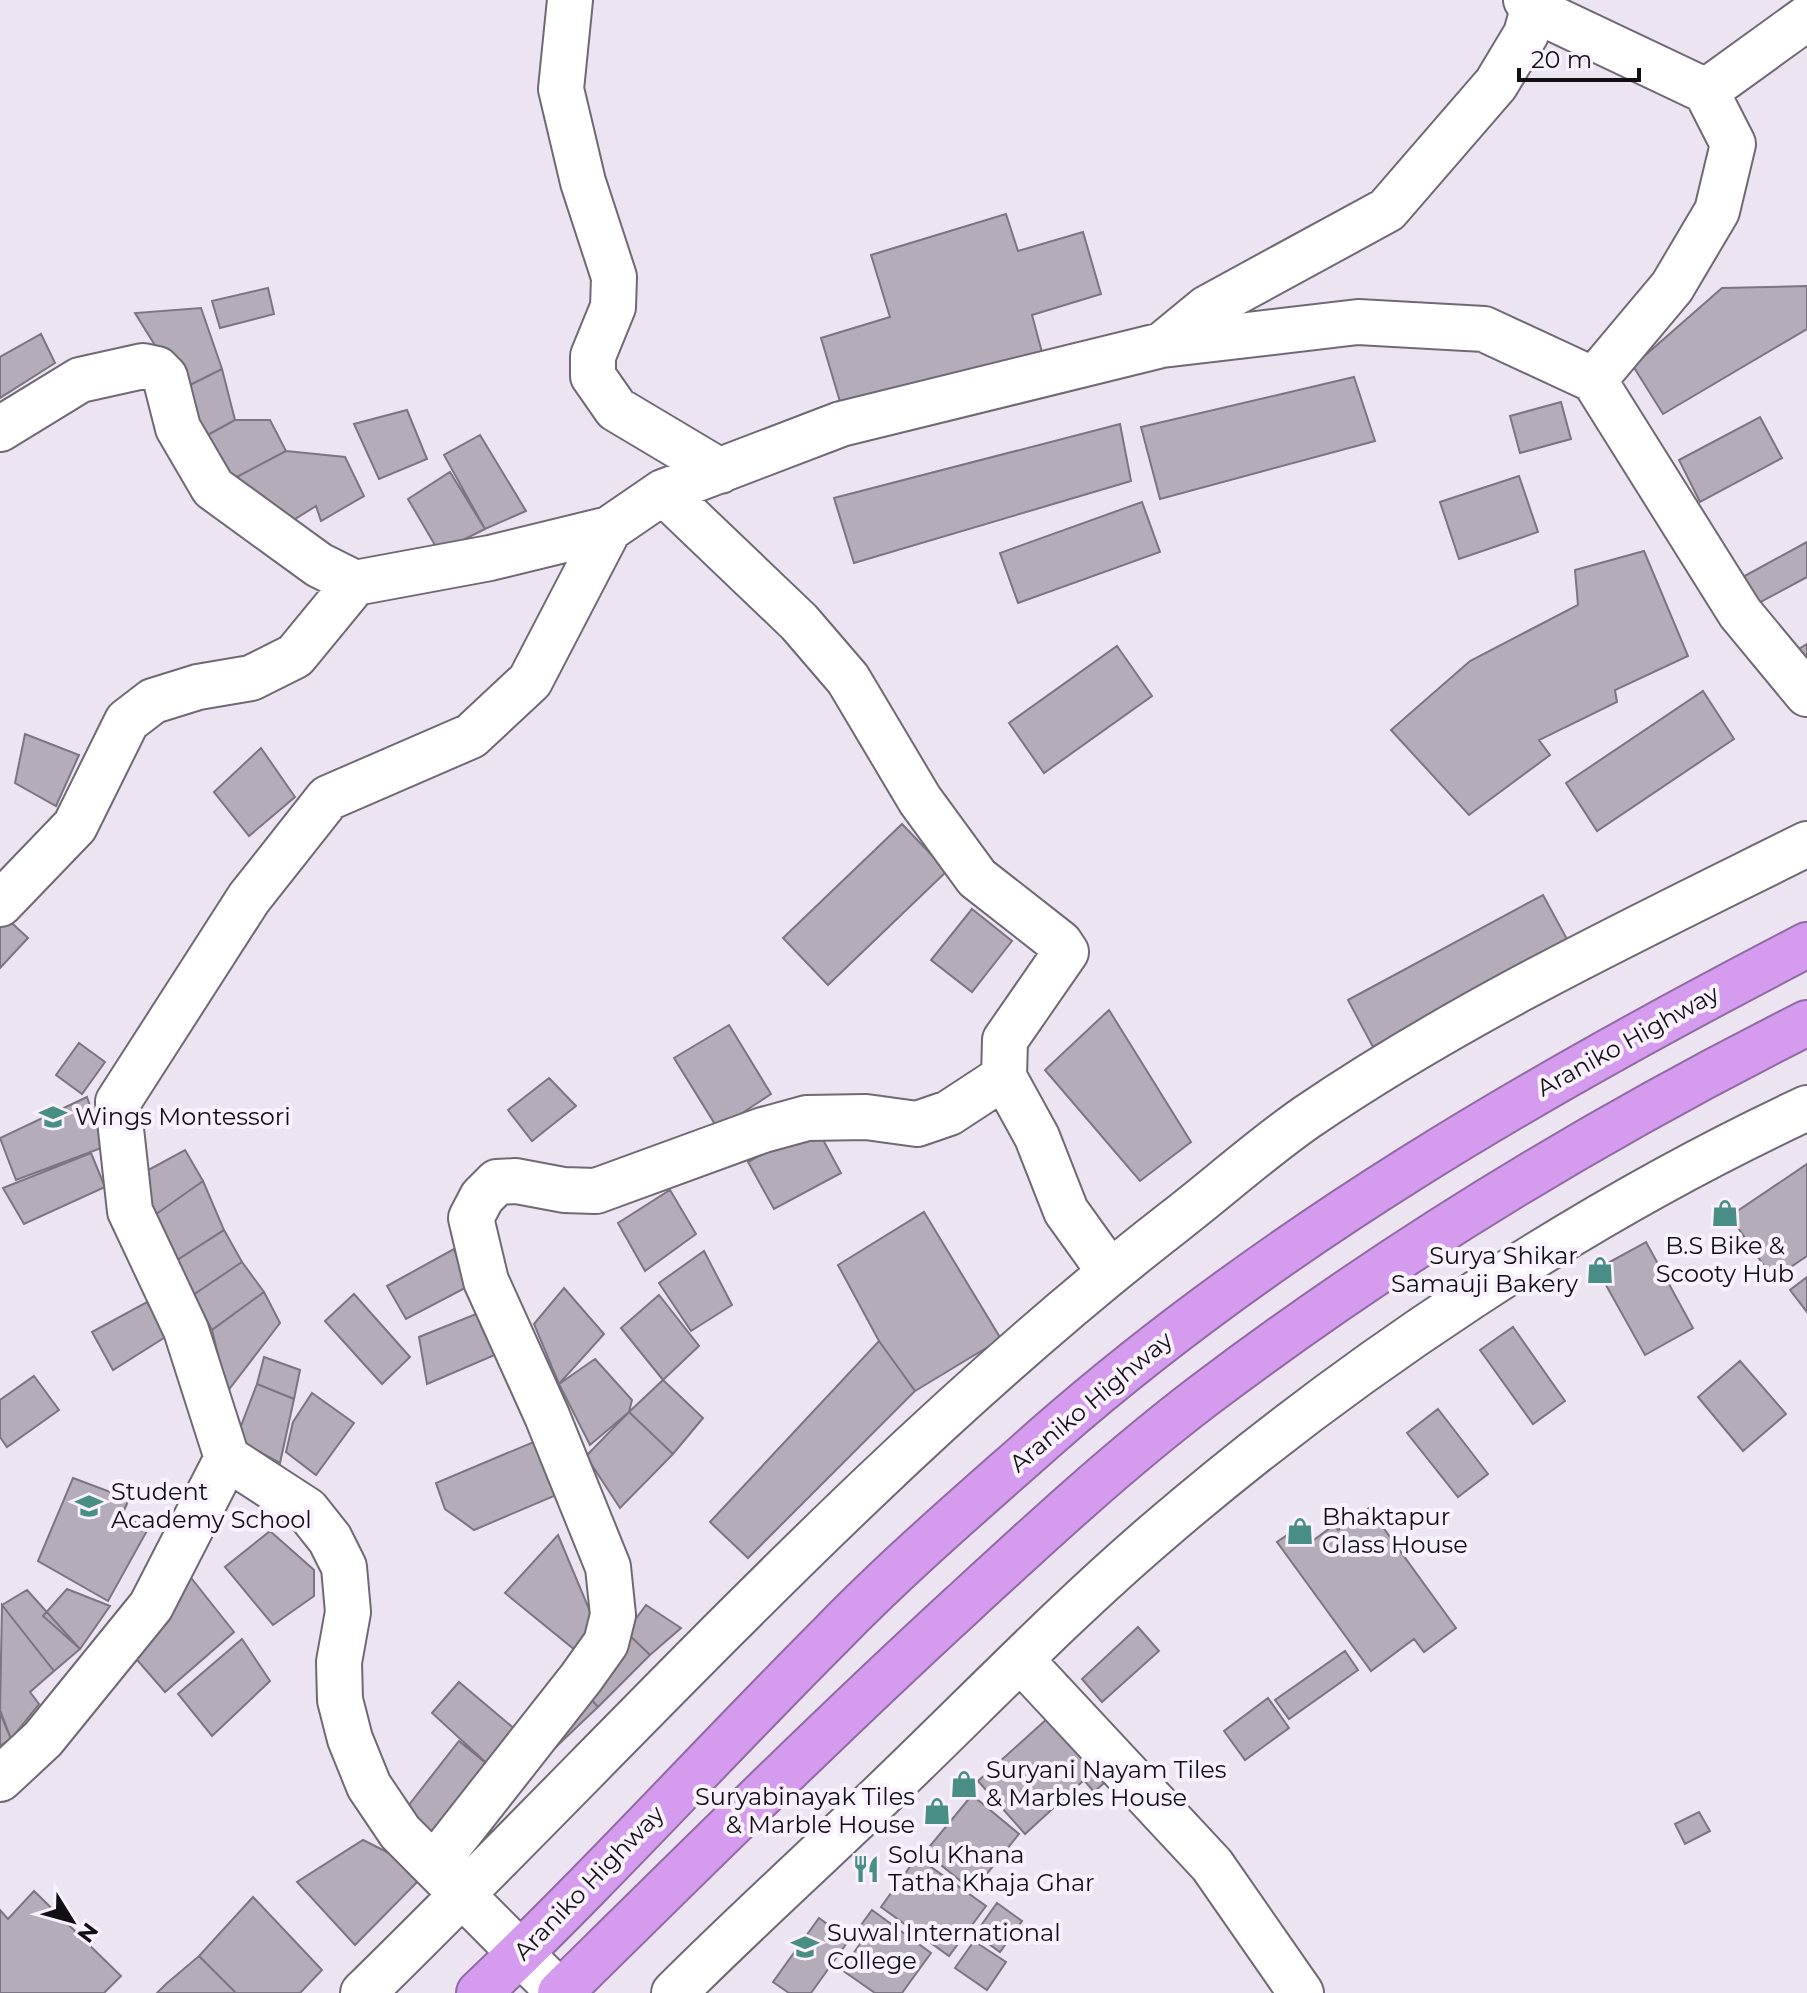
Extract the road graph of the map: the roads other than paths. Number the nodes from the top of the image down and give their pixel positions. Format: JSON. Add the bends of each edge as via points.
{"nodes":[{"id":1,"x":570,"y":0,"type":"edge"},
{"id":2,"x":1529,"y":4,"type":"edge"},
{"id":3,"x":1807,"y":18,"type":"edge"},
{"id":4,"x":1706,"y":91,"type":"junction"},
{"id":5,"x":1162,"y":345,"type":"junction"},
{"id":6,"x":1594,"y":380,"type":"junction"},
{"id":7,"x":0,"y":429,"type":"edge"},
{"id":8,"x":720,"y":471,"type":"junction"},
{"id":9,"x":663,"y":492,"type":"junction"},
{"id":10,"x":609,"y":529,"type":"junction"},
{"id":11,"x":355,"y":583,"type":"junction"},
{"id":12,"x":1807,"y":694,"type":"edge"},
{"id":13,"x":1807,"y":844,"type":"edge"},
{"id":14,"x":0,"y":904,"type":"edge"},
{"id":15,"x":1807,"y":945,"type":"edge"},
{"id":16,"x":1807,"y":1023,"type":"edge"},
{"id":17,"x":1004,"y":1077,"type":"junction"},
{"id":18,"x":1807,"y":1108,"type":"edge"},
{"id":19,"x":1109,"y":1271,"type":"junction"},
{"id":20,"x":227,"y":1458,"type":"junction"},
{"id":21,"x":1021,"y":1660,"type":"junction"},
{"id":22,"x":0,"y":1779,"type":"edge"},
{"id":23,"x":449,"y":1880,"type":"junction"},
{"id":24,"x":521,"y":1953,"type":"junction"},
{"id":25,"x":363,"y":1993,"type":"edge"},
{"id":26,"x":479,"y":1993,"type":"edge"},
{"id":27,"x":560,"y":1993,"type":"edge"},
{"id":28,"x":674,"y":1993,"type":"edge"},
{"id":29,"x":1301,"y":1993,"type":"edge"}],
"edges":[{"from":1,"to":8,"type":"street","via":[[561,89],[583,182],[614,277],[613,307],[593,356],[593,376],[616,409]]},
{"from":2,"to":4,"type":"street"},
{"from":2,"to":5,"type":"street","via":[[1526,34],[1496,84],[1387,210],[1207,308]]},
{"from":3,"to":4,"type":"street"},
{"from":4,"to":6,"type":"street","via":[[1733,144],[1717,211],[1672,287]]},
{"from":5,"to":6,"type":"street","via":[[1358,322],[1484,329]]},
{"from":5,"to":8,"type":"street","via":[[841,424]]},
{"from":6,"to":12,"type":"street","via":[[1740,613]]},
{"from":7,"to":11,"type":"street","via":[[80,380],[143,366],[157,369],[165,377],[178,428],[213,488],[319,565]]},
{"from":8,"to":9,"type":"street"},
{"from":9,"to":10,"type":"street"},
{"from":9,"to":17,"type":"street","via":[[799,622],[848,679],[920,800],[977,878],[1066,952],[1005,1040]]},
{"from":10,"to":11,"type":"street"},
{"from":10,"to":20,"type":"street","via":[[530,681],[471,736],[328,798],[249,898],[118,1102],[130,1211],[186,1330]]},
{"from":11,"to":14,"type":"street","via":[[295,656],[251,678],[153,701],[127,721],[75,826]]},
{"from":13,"to":19,"type":"street","via":[[1446,1031],[1306,1118]]},
{"from":15,"to":24,"type":"highway","name":"Araniko Highway","via":[[1488,1120],[1353,1204],[1194,1317],[1049,1434],[836,1629]]},
{"from":16,"to":27,"type":"highway","via":[[1564,1154],[1328,1306],[1203,1397],[1076,1500],[852,1705]]},
{"from":17,"to":19,"type":"street","via":[[1037,1137],[1066,1211]]},
{"from":17,"to":23,"type":"street","via":[[949,1113],[917,1124],[866,1117],[807,1118],[596,1191],[516,1181],[497,1182],[482,1197],[471,1218],[486,1281],[608,1567],[613,1615],[606,1643]]},
{"from":18,"to":21,"type":"street","via":[[1726,1145],[1405,1342],[1156,1533]]},
{"from":19,"to":23,"type":"street","via":[[877,1479]]},
{"from":20,"to":22,"type":"street","via":[[151,1606],[43,1739]]},
{"from":20,"to":23,"type":"street","via":[[307,1510],[330,1539],[344,1567],[348,1612],[339,1662],[340,1700],[350,1739],[377,1798],[400,1832]]},
{"from":21,"to":28,"type":"street"},
{"from":21,"to":29,"type":"street","via":[[1212,1865]]},
{"from":23,"to":24,"type":"street"},
{"from":23,"to":25,"type":"street"},
{"from":24,"to":26,"type":"highway","name":"Araniko Highway"},
{"from":24,"to":27,"type":"street"}]}
